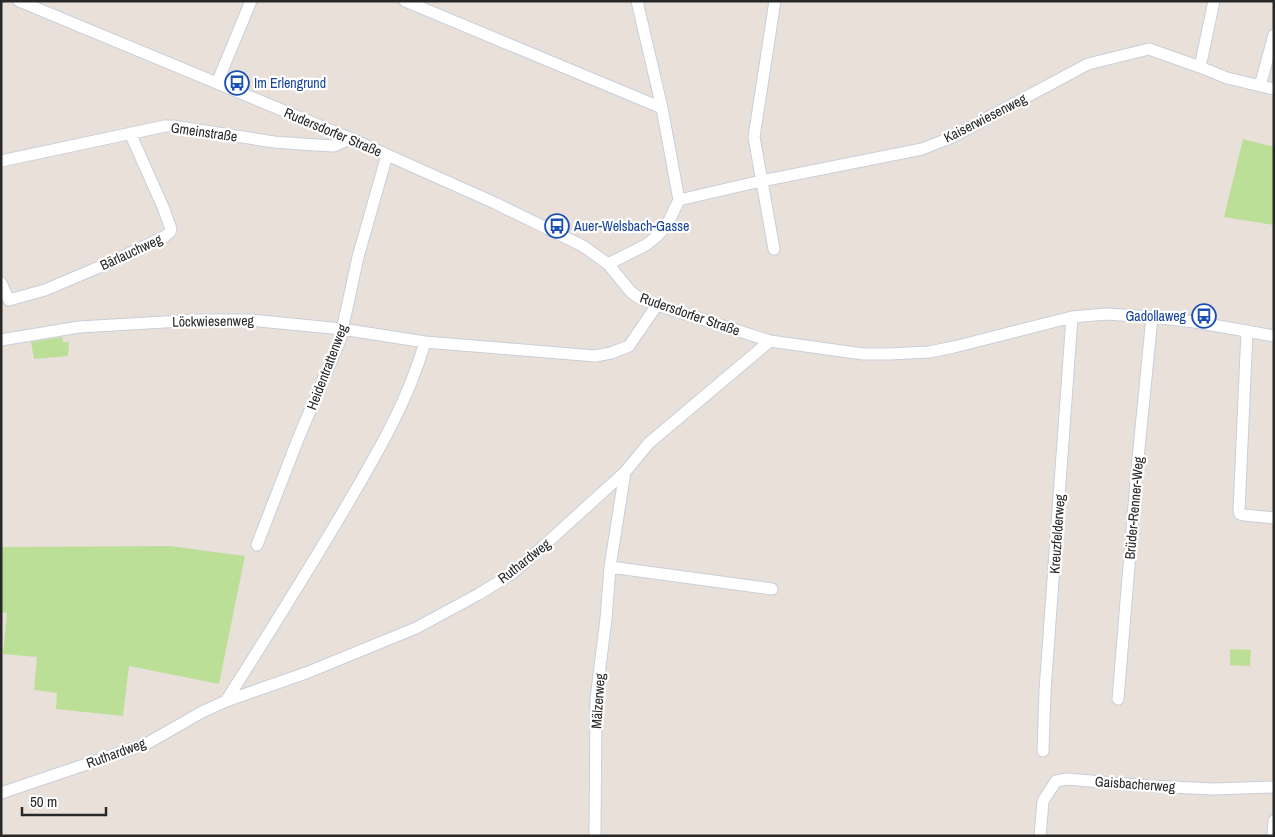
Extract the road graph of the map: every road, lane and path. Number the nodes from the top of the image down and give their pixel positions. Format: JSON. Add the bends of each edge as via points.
{"nodes":[{"id":1,"x":19,"y":1,"type":"edge"},
{"id":2,"x":251,"y":1,"type":"edge"},
{"id":3,"x":405,"y":1,"type":"edge"},
{"id":4,"x":638,"y":1,"type":"edge"},
{"id":5,"x":775,"y":1,"type":"edge"},
{"id":6,"x":1214,"y":1,"type":"edge"},
{"id":7,"x":1274,"y":35,"type":"edge"},
{"id":8,"x":1200,"y":67,"type":"junction"},
{"id":9,"x":217,"y":84,"type":"junction"},
{"id":10,"x":1260,"y":86,"type":"junction"},
{"id":11,"x":1274,"y":89,"type":"edge"},
{"id":12,"x":662,"y":108,"type":"junction"},
{"id":13,"x":130,"y":134,"type":"junction"},
{"id":14,"x":347,"y":137,"type":"junction"},
{"id":15,"x":387,"y":155,"type":"junction"},
{"id":16,"x":1,"y":161,"type":"edge"},
{"id":17,"x":762,"y":181,"type":"junction"},
{"id":18,"x":679,"y":200,"type":"junction"},
{"id":19,"x":774,"y":249,"type":"dead end"},
{"id":20,"x":608,"y":264,"type":"junction"},
{"id":21,"x":1,"y":283,"type":"edge"},
{"id":22,"x":656,"y":305,"type":"junction"},
{"id":23,"x":1072,"y":317,"type":"junction"},
{"id":24,"x":1152,"y":317,"type":"junction"},
{"id":25,"x":342,"y":329,"type":"junction"},
{"id":26,"x":1247,"y":331,"type":"junction"},
{"id":27,"x":1274,"y":336,"type":"edge"},
{"id":28,"x":1,"y":340,"type":"edge"},
{"id":29,"x":770,"y":341,"type":"junction"},
{"id":30,"x":425,"y":342,"type":"junction"},
{"id":31,"x":625,"y":472,"type":"junction"},
{"id":32,"x":1274,"y":518,"type":"edge"},
{"id":33,"x":257,"y":545,"type":"dead end"},
{"id":34,"x":610,"y":567,"type":"junction"},
{"id":35,"x":772,"y":589,"type":"dead end"},
{"id":36,"x":1118,"y":699,"type":"dead end"},
{"id":37,"x":226,"y":701,"type":"junction"},
{"id":38,"x":1043,"y":751,"type":"dead end"},
{"id":39,"x":1274,"y":788,"type":"edge"},
{"id":40,"x":1,"y":793,"type":"edge"},
{"id":41,"x":1274,"y":821,"type":"edge"},
{"id":42,"x":595,"y":836,"type":"edge"},
{"id":43,"x":1040,"y":836,"type":"edge"},
{"id":44,"x":1272,"y":836,"type":"edge"}],
"edges":[{"from":1,"to":9,"type":"street","name":"Rudersdorfer Straße"},
{"from":2,"to":9,"type":"street"},
{"from":3,"to":12,"type":"street"},
{"from":4,"to":12,"type":"street"},
{"from":5,"to":17,"type":"street","via":[[754,138]]},
{"from":6,"to":8,"type":"street"},
{"from":7,"to":10,"type":"street"},
{"from":8,"to":10,"type":"street","name":"Kaiserwiesenweg"},
{"from":8,"to":17,"type":"street","name":"Kaiserwiesenweg","via":[[1149,49],[1088,64],[950,138],[922,149]]},
{"from":9,"to":14,"type":"street","name":"Rudersdorfer Straße"},
{"from":10,"to":11,"type":"street","name":"Kaiserwiesenweg"},
{"from":12,"to":18,"type":"street"},
{"from":13,"to":14,"type":"street","name":"Gmeinstraße","via":[[173,126],[274,142],[334,146]]},
{"from":13,"to":16,"type":"street","name":"Gmeinstraße"},
{"from":13,"to":21,"type":"street","name":"Bärlauchweg","via":[[170,232],[111,262],[44,290],[9,300]]},
{"from":14,"to":15,"type":"street","name":"Rudersdorfer Straße"},
{"from":15,"to":20,"type":"street","name":"Rudersdorfer Straße","via":[[533,221],[583,246]]},
{"from":15,"to":25,"type":"street","name":"Heidentrattenweg","via":[[358,257]]},
{"from":17,"to":18,"type":"street","name":"Kaiserwiesenweg"},
{"from":17,"to":19,"type":"street"},
{"from":18,"to":20,"type":"street","via":[[667,225],[657,236]]},
{"from":20,"to":22,"type":"street","name":"Rudersdorfer Straße","via":[[631,292]]},
{"from":22,"to":29,"type":"street","name":"Rudersdorfer Straße"},
{"from":22,"to":30,"type":"street","name":"Löckwiesenweg","via":[[629,346],[595,356]]},
{"from":23,"to":24,"type":"street","name":"Rudersdorfer Straße","via":[[1106,314]]},
{"from":23,"to":29,"type":"street","name":"Rudersdorfer Straße","via":[[929,352],[863,354]]},
{"from":23,"to":38,"type":"street","name":"Kreuzfelderweg"},
{"from":24,"to":26,"type":"street","name":"Rudersdorfer Straße"},
{"from":24,"to":36,"type":"street","name":"Brüder-Renner-Weg"},
{"from":25,"to":28,"type":"street","name":"Löckwiesenweg","via":[[250,320],[199,320],[78,328]]},
{"from":25,"to":30,"type":"street","name":"Löckwiesenweg"},
{"from":25,"to":33,"type":"street","name":"Heidentrattenweg"},
{"from":26,"to":27,"type":"street","name":"Rudersdorfer Straße"},
{"from":26,"to":32,"type":"street","via":[[1239,511],[1244,516]]},
{"from":29,"to":31,"type":"street","name":"Ruthardweg","via":[[649,443]]},
{"from":30,"to":37,"type":"street","via":[[406,392],[369,467]]},
{"from":31,"to":34,"type":"street","name":"Mälzerweg"},
{"from":31,"to":37,"type":"street","name":"Ruthardweg","via":[[554,538],[512,573],[479,594],[416,628],[306,673]]},
{"from":34,"to":35,"type":"street"},
{"from":34,"to":42,"type":"street","name":"Mälzerweg","via":[[595,710]]},
{"from":37,"to":40,"type":"street","name":"Ruthardweg","via":[[146,744]]},
{"from":39,"to":43,"type":"street","name":"Gaisbacherweg","via":[[1213,789],[1067,779],[1056,781],[1043,801]]},
{"from":41,"to":44,"type":"street"}]}
